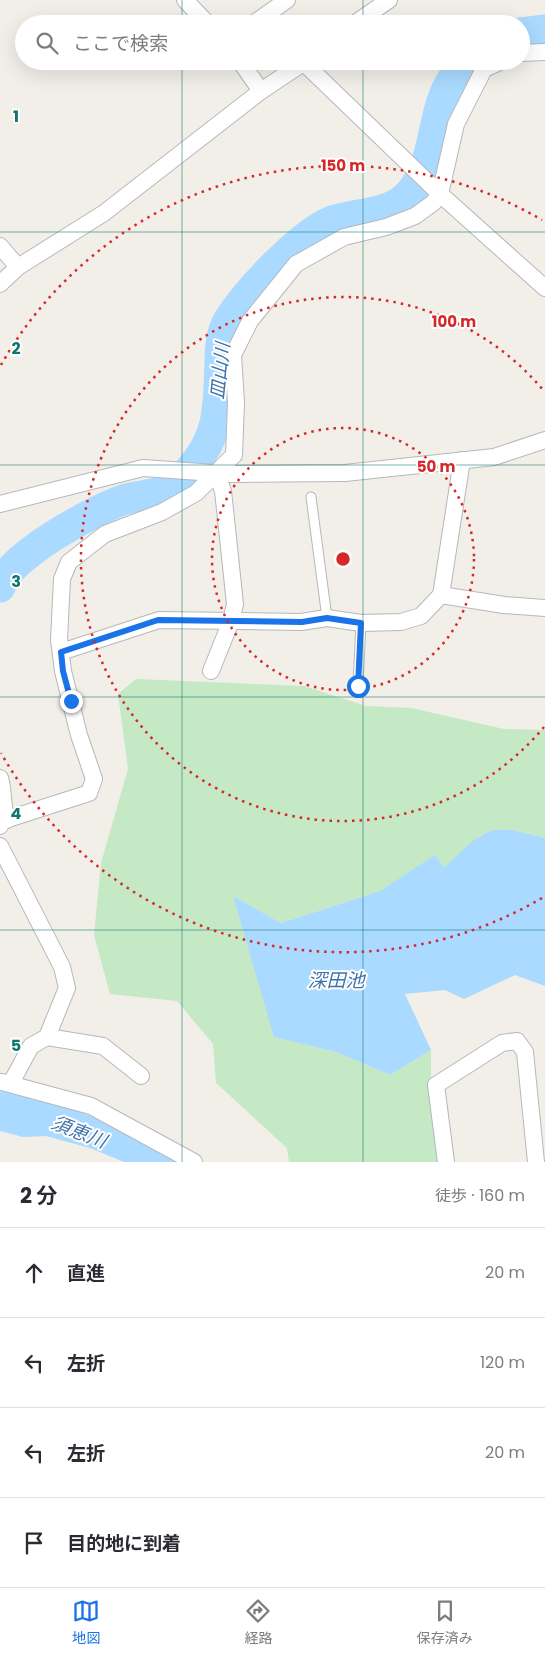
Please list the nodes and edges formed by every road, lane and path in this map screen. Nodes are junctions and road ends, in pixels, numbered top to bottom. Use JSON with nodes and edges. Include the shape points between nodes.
{"nodes":[{"id":1,"x":287,"y":0,"type":"edge"},
{"id":2,"x":389,"y":0,"type":"edge"},
{"id":3,"x":193,"y":3,"type":"edge"},
{"id":4,"x":202,"y":15,"type":"edge"},
{"id":5,"x":266,"y":15,"type":"edge"},
{"id":6,"x":367,"y":15,"type":"edge"},
{"id":7,"x":545,"y":52,"type":"edge"},
{"id":8,"x":530,"y":53,"type":"edge"},
{"id":9,"x":246,"y":70,"type":"edge"},
{"id":10,"x":293,"y":70,"type":"edge"},
{"id":11,"x":313,"y":70,"type":"edge"},
{"id":12,"x":483,"y":70,"type":"edge"},
{"id":13,"x":261,"y":91,"type":"junction"},
{"id":14,"x":440,"y":194,"type":"junction"},
{"id":15,"x":0,"y":246,"type":"edge"},
{"id":16,"x":18,"y":267,"type":"junction"},
{"id":17,"x":0,"y":284,"type":"edge"},
{"id":18,"x":545,"y":288,"type":"edge"},
{"id":19,"x":545,"y":440,"type":"edge"},
{"id":20,"x":462,"y":460,"type":"junction"},
{"id":21,"x":216,"y":473,"type":"junction"},
{"id":22,"x":311,"y":497,"type":"dead end"},
{"id":23,"x":0,"y":504,"type":"edge"},
{"id":24,"x":441,"y":595,"type":"junction"},
{"id":25,"x":545,"y":608,"type":"edge"},
{"id":26,"x":327,"y":618,"type":"junction"},
{"id":27,"x":231,"y":621,"type":"junction"},
{"id":28,"x":361,"y":623,"type":"junction"},
{"id":29,"x":61,"y":652,"type":"junction"},
{"id":30,"x":211,"y":671,"type":"dead end"},
{"id":31,"x":358,"y":686,"type":"dead end"},
{"id":32,"x":0,"y":778,"type":"edge"},
{"id":33,"x":4,"y":823,"type":"edge"},
{"id":34,"x":0,"y":846,"type":"edge"},
{"id":35,"x":47,"y":1037,"type":"junction"},
{"id":36,"x":141,"y":1076,"type":"dead end"},
{"id":37,"x":6,"y":1082,"type":"edge"},
{"id":38,"x":194,"y":1162,"type":"edge"},
{"id":39,"x":446,"y":1162,"type":"edge"},
{"id":40,"x":536,"y":1162,"type":"edge"}],
"edges":[{"from":1,"to":5,"type":"street"},
{"from":2,"to":6,"type":"street"},
{"from":3,"to":4,"type":"street"},
{"from":7,"to":8,"type":"street"},
{"from":9,"to":13,"type":"street"},
{"from":10,"to":13,"type":"street"},
{"from":11,"to":14,"type":"street"},
{"from":12,"to":14,"type":"street","via":[[456,124]]},
{"from":13,"to":16,"type":"street","via":[[104,213]]},
{"from":14,"to":18,"type":"street"},
{"from":14,"to":21,"type":"street","via":[[414,216],[344,237],[296,264],[250,321],[233,355],[236,403],[234,455]]},
{"from":15,"to":16,"type":"street"},
{"from":16,"to":17,"type":"street"},
{"from":19,"to":20,"type":"street","via":[[494,456]]},
{"from":20,"to":21,"type":"street","via":[[344,472]]},
{"from":20,"to":24,"type":"street"},
{"from":21,"to":23,"type":"street","via":[[143,468]]},
{"from":21,"to":27,"type":"street","via":[[223,491],[235,604]]},
{"from":21,"to":29,"type":"street","via":[[196,493],[162,512],[105,534],[69,562],[62,579]]},
{"from":22,"to":26,"type":"lane"},
{"from":24,"to":25,"type":"street"},
{"from":24,"to":28,"type":"street","via":[[421,616],[401,622]]},
{"from":26,"to":27,"type":"street","via":[[302,622]]},
{"from":26,"to":28,"type":"street"},
{"from":27,"to":29,"type":"street","via":[[158,620]]},
{"from":27,"to":30,"type":"street"},
{"from":28,"to":31,"type":"lane"},
{"from":29,"to":33,"type":"street","via":[[78,731],[94,779],[89,793]]},
{"from":32,"to":33,"type":"street"},
{"from":34,"to":35,"type":"street","via":[[62,967],[67,988]]},
{"from":35,"to":36,"type":"street","via":[[103,1046]]},
{"from":35,"to":37,"type":"street","via":[[31,1046]]},
{"from":37,"to":38,"type":"street","via":[[91,1106]]},
{"from":39,"to":40,"type":"street","via":[[436,1085],[502,1043],[517,1041],[525,1052]]}]}
